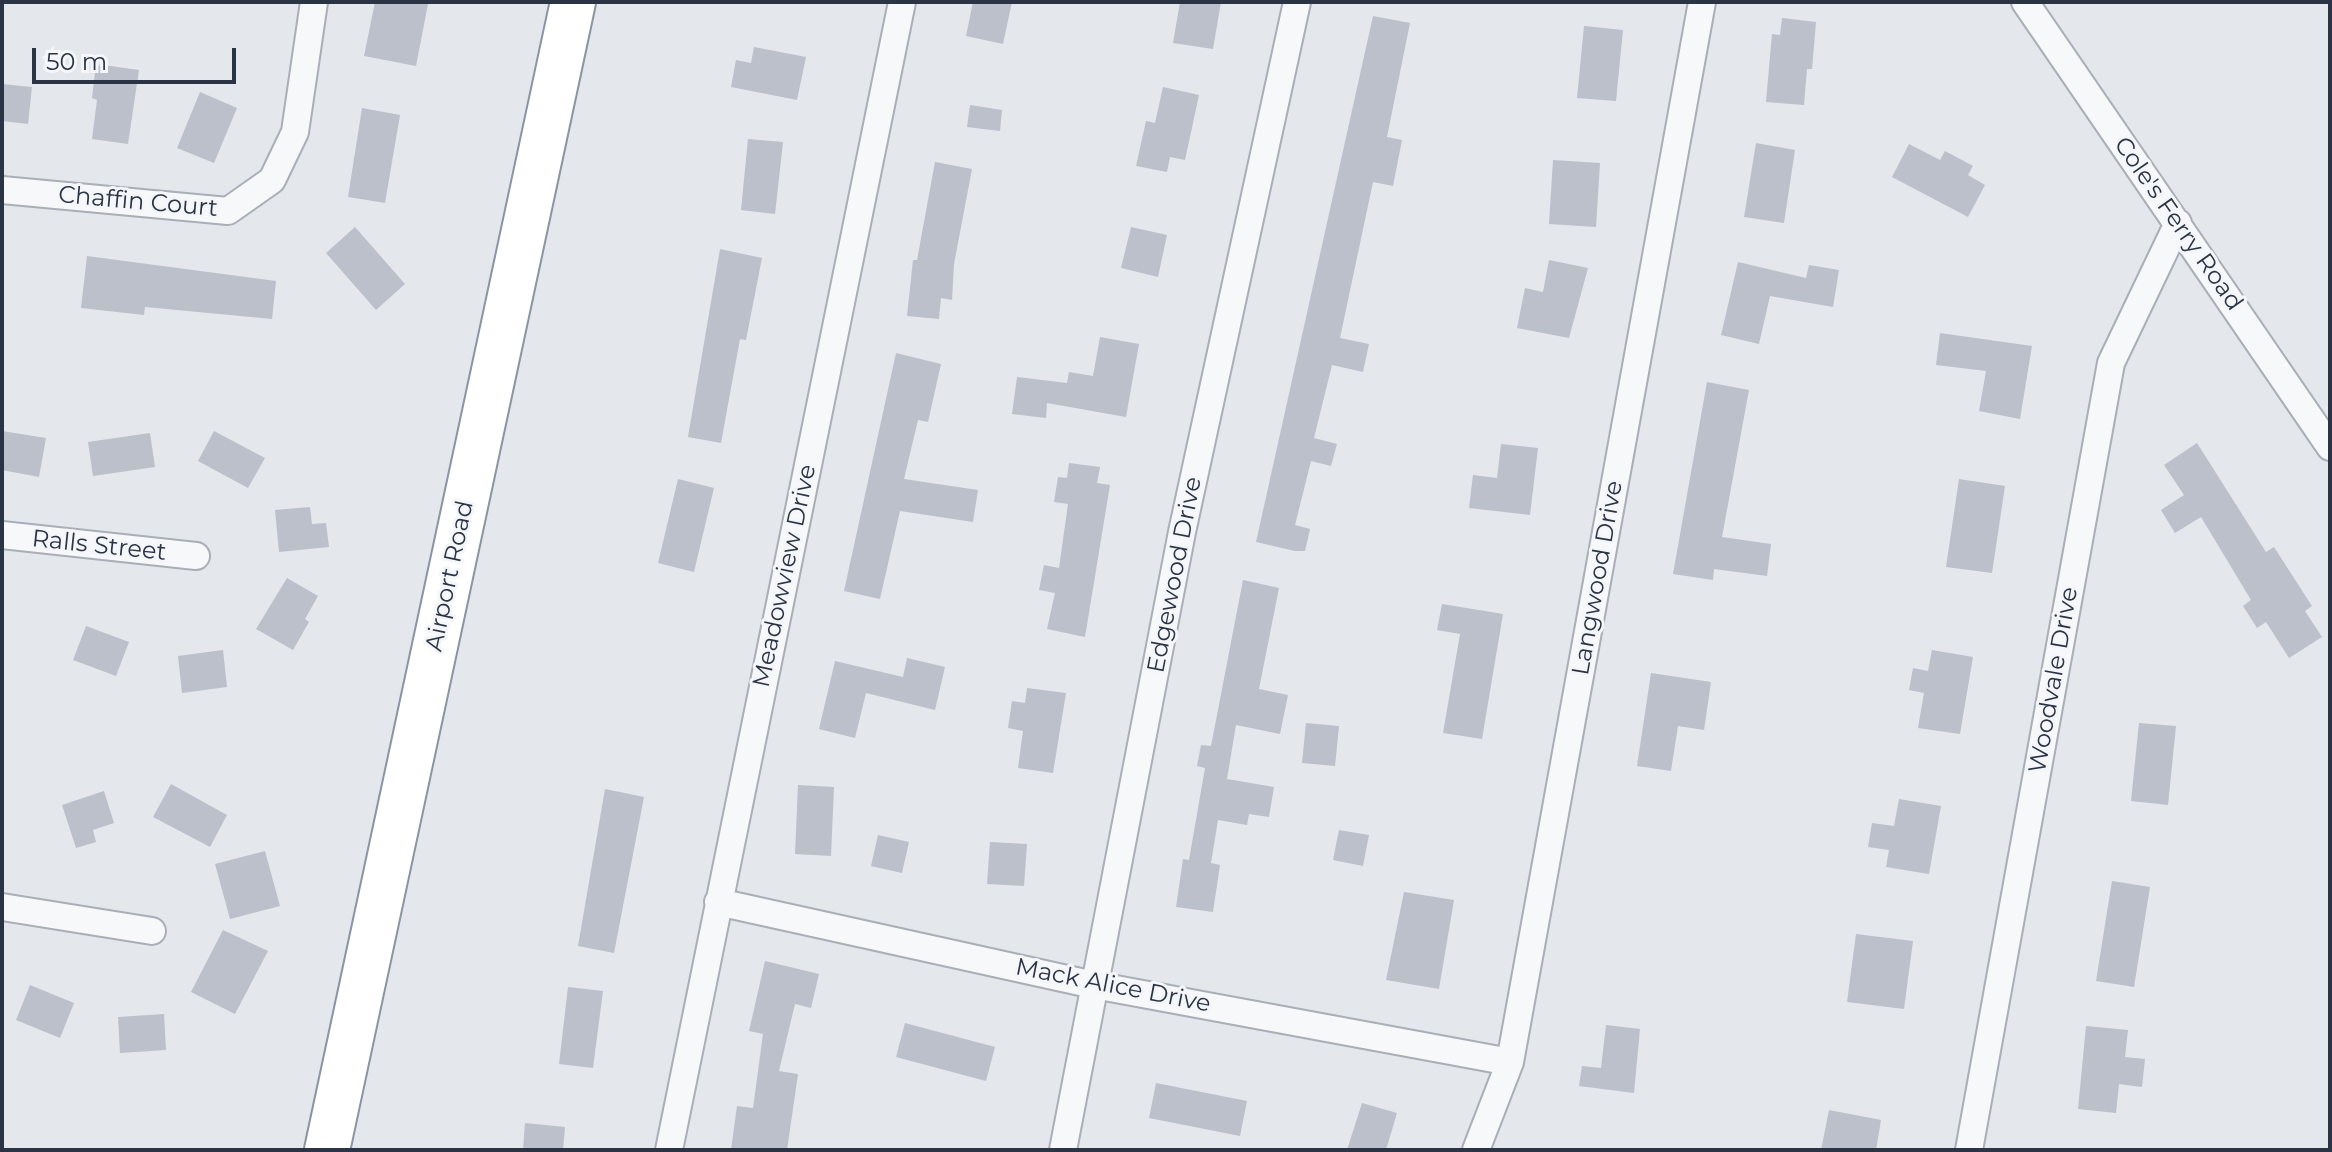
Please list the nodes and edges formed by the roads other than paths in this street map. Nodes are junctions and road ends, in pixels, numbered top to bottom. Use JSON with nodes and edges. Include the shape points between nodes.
{"nodes":[{"id":1,"x":314,"y":2,"type":"edge"},
{"id":2,"x":573,"y":2,"type":"edge"},
{"id":3,"x":902,"y":2,"type":"edge"},
{"id":4,"x":1297,"y":2,"type":"edge"},
{"id":5,"x":1702,"y":2,"type":"edge"},
{"id":6,"x":2025,"y":2,"type":"edge"},
{"id":7,"x":2,"y":190,"type":"edge"},
{"id":8,"x":2178,"y":223,"type":"junction"},
{"id":9,"x":2330,"y":447,"type":"edge"},
{"id":10,"x":2,"y":535,"type":"edge"},
{"id":11,"x":196,"y":556,"type":"dead end"},
{"id":12,"x":718,"y":902,"type":"junction"},
{"id":13,"x":2,"y":907,"type":"edge"},
{"id":14,"x":152,"y":931,"type":"dead end"},
{"id":15,"x":1094,"y":985,"type":"junction"},
{"id":16,"x":1510,"y":1062,"type":"junction"},
{"id":17,"x":327,"y":1150,"type":"edge"},
{"id":18,"x":669,"y":1150,"type":"edge"},
{"id":19,"x":1063,"y":1150,"type":"edge"},
{"id":20,"x":1476,"y":1150,"type":"edge"},
{"id":21,"x":1969,"y":1150,"type":"edge"}],
"edges":[{"from":1,"to":7,"type":"street","name":"Chaffin Court","via":[[295,132],[272,180],[228,211]]},
{"from":2,"to":17,"type":"highway","name":"Airport Road"},
{"from":3,"to":12,"type":"street","name":"Meadowview Drive"},
{"from":4,"to":15,"type":"street","name":"Edgewood Drive","via":[[1186,517]]},
{"from":5,"to":16,"type":"street","name":"Langwood Drive"},
{"from":6,"to":8,"type":"street","name":"Cole's Ferry Road"},
{"from":8,"to":9,"type":"street","name":"Cole's Ferry Road"},
{"from":8,"to":21,"type":"street","name":"Woodvale Drive","via":[[2111,363]]},
{"from":10,"to":11,"type":"street","name":"Ralls Street"},
{"from":12,"to":15,"type":"street","name":"Mack Alice Drive"},
{"from":12,"to":18,"type":"street","name":"Meadowview Drive"},
{"from":13,"to":14,"type":"street"},
{"from":15,"to":16,"type":"street","name":"Mack Alice Drive"},
{"from":15,"to":19,"type":"street","name":"Edgewood Drive"},
{"from":16,"to":20,"type":"street","name":"Langwood Drive"}]}
